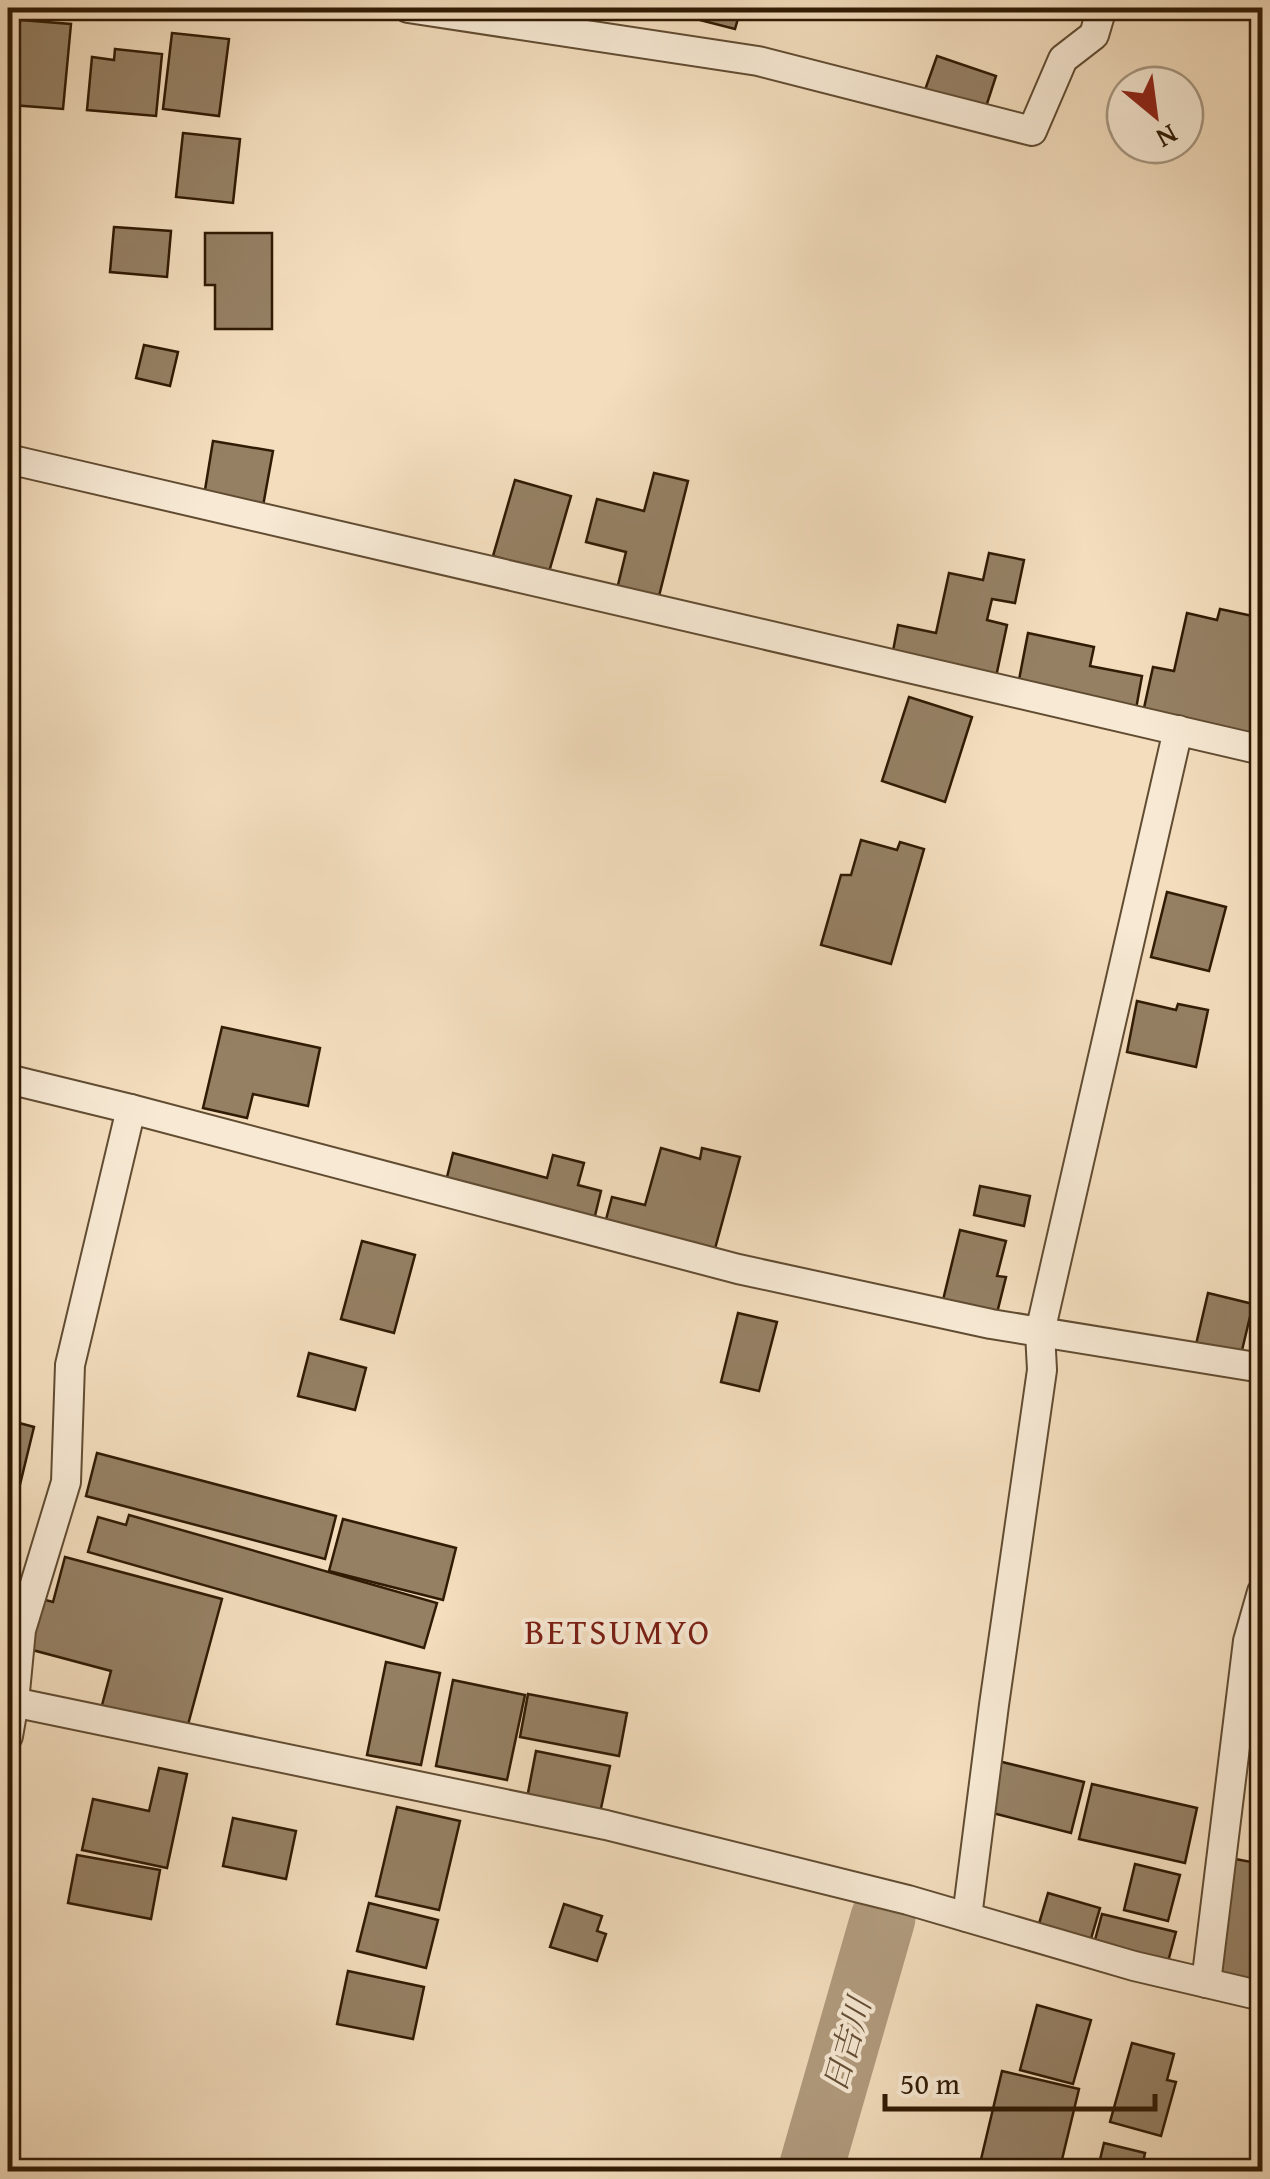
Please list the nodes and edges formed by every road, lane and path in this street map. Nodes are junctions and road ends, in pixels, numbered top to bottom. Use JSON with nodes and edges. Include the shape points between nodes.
{"nodes":[{"id":1,"x":408,"y":8,"type":"edge"},
{"id":2,"x":1102,"y":8,"type":"edge"},
{"id":3,"x":8,"y":460,"type":"edge"},
{"id":4,"x":1178,"y":730,"type":"junction"},
{"id":5,"x":1262,"y":750,"type":"edge"},
{"id":6,"x":8,"y":1079,"type":"edge"},
{"id":7,"x":131,"y":1109,"type":"junction"},
{"id":8,"x":1040,"y":1332,"type":"junction"},
{"id":9,"x":1262,"y":1368,"type":"edge"},
{"id":10,"x":1262,"y":1592,"type":"edge"},
{"id":11,"x":11,"y":1702,"type":"edge"},
{"id":12,"x":8,"y":1736,"type":"edge"},
{"id":13,"x":966,"y":1917,"type":"junction"},
{"id":14,"x":1206,"y":1983,"type":"junction"},
{"id":15,"x":1262,"y":1996,"type":"edge"}],
"edges":[{"from":1,"to":2,"type":"street","via":[[758,62],[1032,131],[1063,60],[1094,35]]},
{"from":3,"to":4,"type":"street"},
{"from":4,"to":5,"type":"street"},
{"from":4,"to":8,"type":"street"},
{"from":6,"to":7,"type":"street"},
{"from":7,"to":8,"type":"street","via":[[738,1269]]},
{"from":7,"to":11,"type":"street","via":[[70,1365],[66,1482],[20,1630]]},
{"from":8,"to":9,"type":"street"},
{"from":8,"to":13,"type":"street","via":[[1042,1370]]},
{"from":10,"to":14,"type":"street","via":[[1248,1641]]},
{"from":11,"to":12,"type":"street"},
{"from":11,"to":13,"type":"street","via":[[606,1825]]},
{"from":13,"to":14,"type":"street"},
{"from":14,"to":15,"type":"street"}]}
